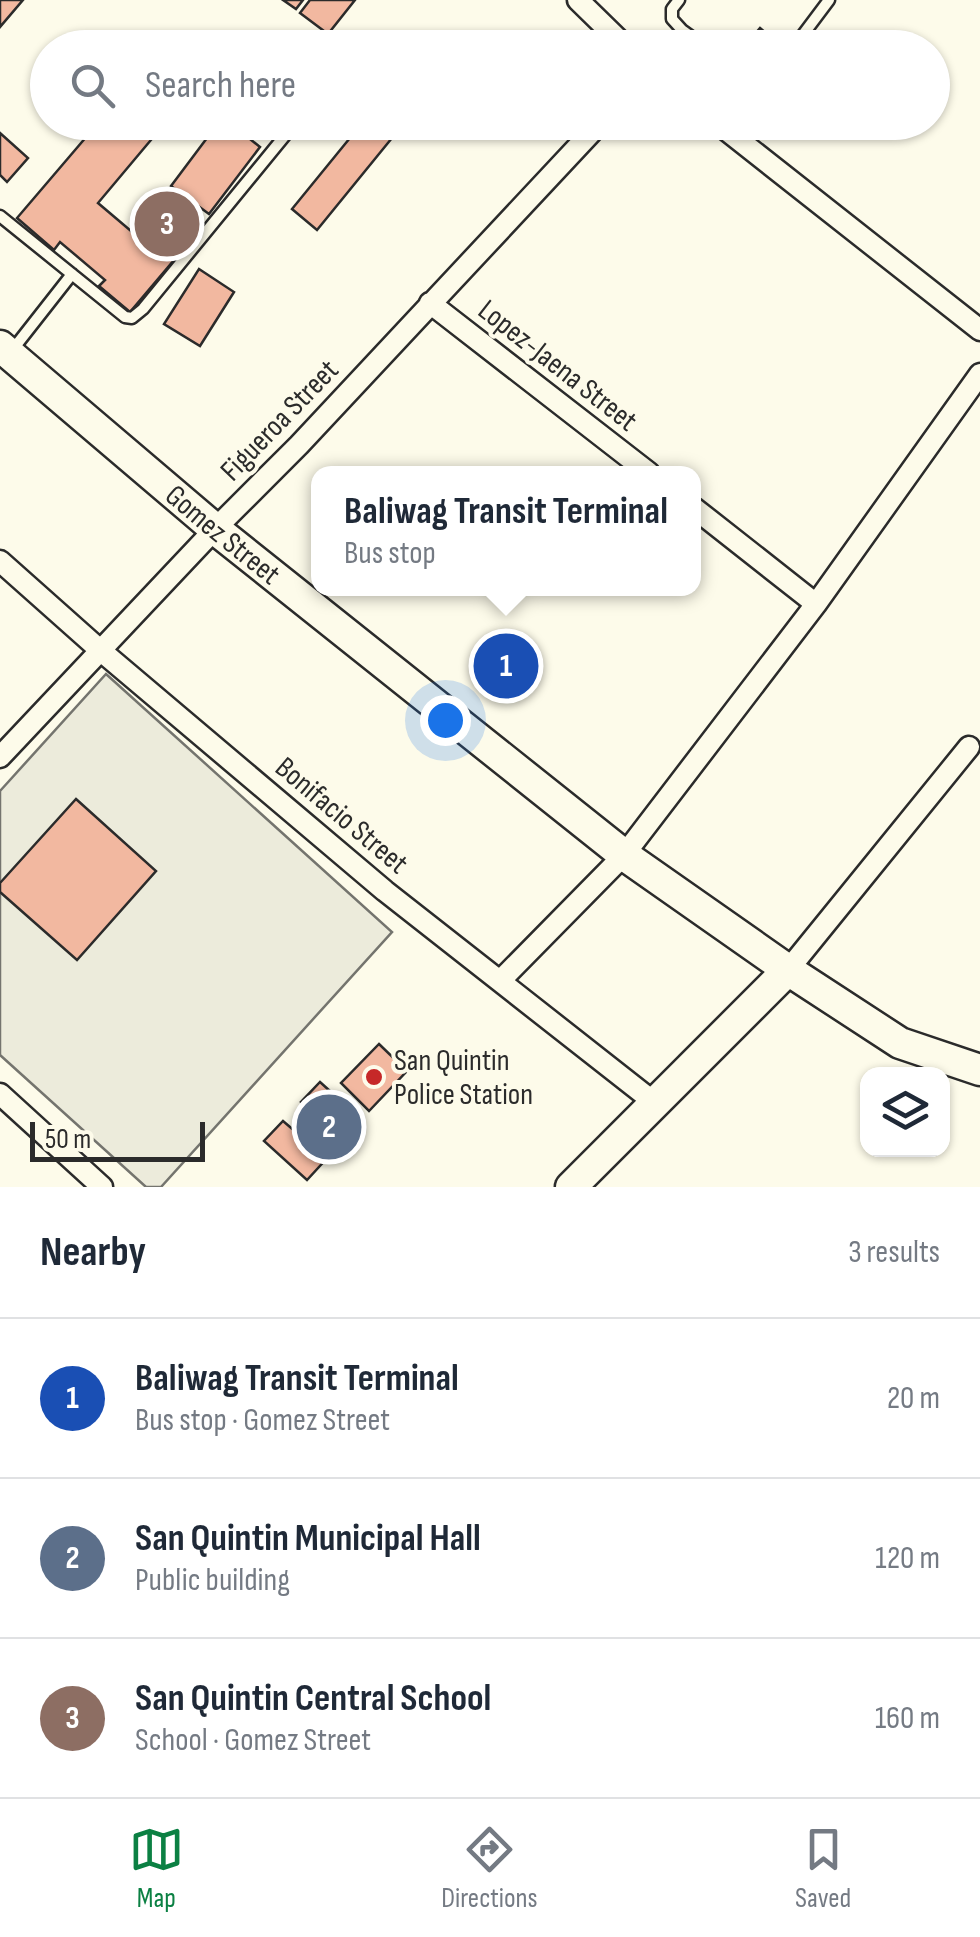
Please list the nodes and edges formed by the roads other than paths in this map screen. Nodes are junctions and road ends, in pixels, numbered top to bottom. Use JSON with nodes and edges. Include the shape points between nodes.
{"nodes":[{"id":1,"x":578,"y":0,"type":"edge"},
{"id":2,"x":679,"y":0,"type":"edge"},
{"id":3,"x":830,"y":0,"type":"edge"},
{"id":4,"x":609,"y":30,"type":"edge"},
{"id":5,"x":682,"y":30,"type":"edge"},
{"id":6,"x":807,"y":30,"type":"edge"},
{"id":7,"x":281,"y":140,"type":"edge"},
{"id":8,"x":584,"y":140,"type":"edge"},
{"id":9,"x":739,"y":140,"type":"edge"},
{"id":10,"x":0,"y":216,"type":"edge"},
{"id":11,"x":72,"y":274,"type":"junction"},
{"id":12,"x":430,"y":303,"type":"junction"},
{"id":13,"x":980,"y":330,"type":"edge"},
{"id":14,"x":5,"y":350,"type":"edge"},
{"id":15,"x":980,"y":374,"type":"edge"},
{"id":16,"x":639,"y":466,"type":"edge"},
{"id":17,"x":701,"y":514,"type":"edge"},
{"id":18,"x":215,"y":529,"type":"junction"},
{"id":19,"x":0,"y":561,"type":"edge"},
{"id":20,"x":816,"y":604,"type":"junction"},
{"id":21,"x":100,"y":650,"type":"junction"},
{"id":22,"x":969,"y":747,"type":"dead end"},
{"id":23,"x":0,"y":757,"type":"edge"},
{"id":24,"x":624,"y":855,"type":"junction"},
{"id":25,"x":788,"y":970,"type":"junction"},
{"id":26,"x":501,"y":980,"type":"junction"},
{"id":27,"x":980,"y":1070,"type":"edge"},
{"id":28,"x":0,"y":1094,"type":"edge"},
{"id":29,"x":655,"y":1103,"type":"junction"},
{"id":30,"x":102,"y":1187,"type":"edge"},
{"id":31,"x":572,"y":1187,"type":"edge"}],
"edges":[{"from":1,"to":4,"type":"street"},
{"from":2,"to":5,"type":"lane","via":[[671,15]]},
{"from":3,"to":6,"type":"lane"},
{"from":7,"to":11,"type":"lane","via":[[138,316],[126,317]]},
{"from":8,"to":12,"type":"street","name":"Figueroa Street"},
{"from":9,"to":13,"type":"street"},
{"from":10,"to":11,"type":"lane"},
{"from":11,"to":14,"type":"lane"},
{"from":12,"to":16,"type":"street","name":"Lopez-Jaena Street"},
{"from":12,"to":18,"type":"street","name":"Figueroa Street"},
{"from":14,"to":18,"type":"main road","name":"Gomez Street"},
{"from":15,"to":20,"type":"street"},
{"from":17,"to":20,"type":"street"},
{"from":18,"to":21,"type":"street","name":"Figueroa Street"},
{"from":18,"to":24,"type":"main road","name":"Gomez Street"},
{"from":19,"to":21,"type":"street","name":"Bonifacio Street"},
{"from":20,"to":24,"type":"street"},
{"from":21,"to":23,"type":"street","name":"Figueroa Street"},
{"from":21,"to":26,"type":"street","name":"Bonifacio Street"},
{"from":22,"to":25,"type":"street"},
{"from":24,"to":25,"type":"main road","name":"Gomez Street"},
{"from":24,"to":26,"type":"street"},
{"from":25,"to":27,"type":"main road","name":"Gomez Street","via":[[900,1043]]},
{"from":25,"to":29,"type":"main road"},
{"from":26,"to":29,"type":"street","name":"Bonifacio Street"},
{"from":28,"to":30,"type":"street"},
{"from":29,"to":31,"type":"main road"}]}
